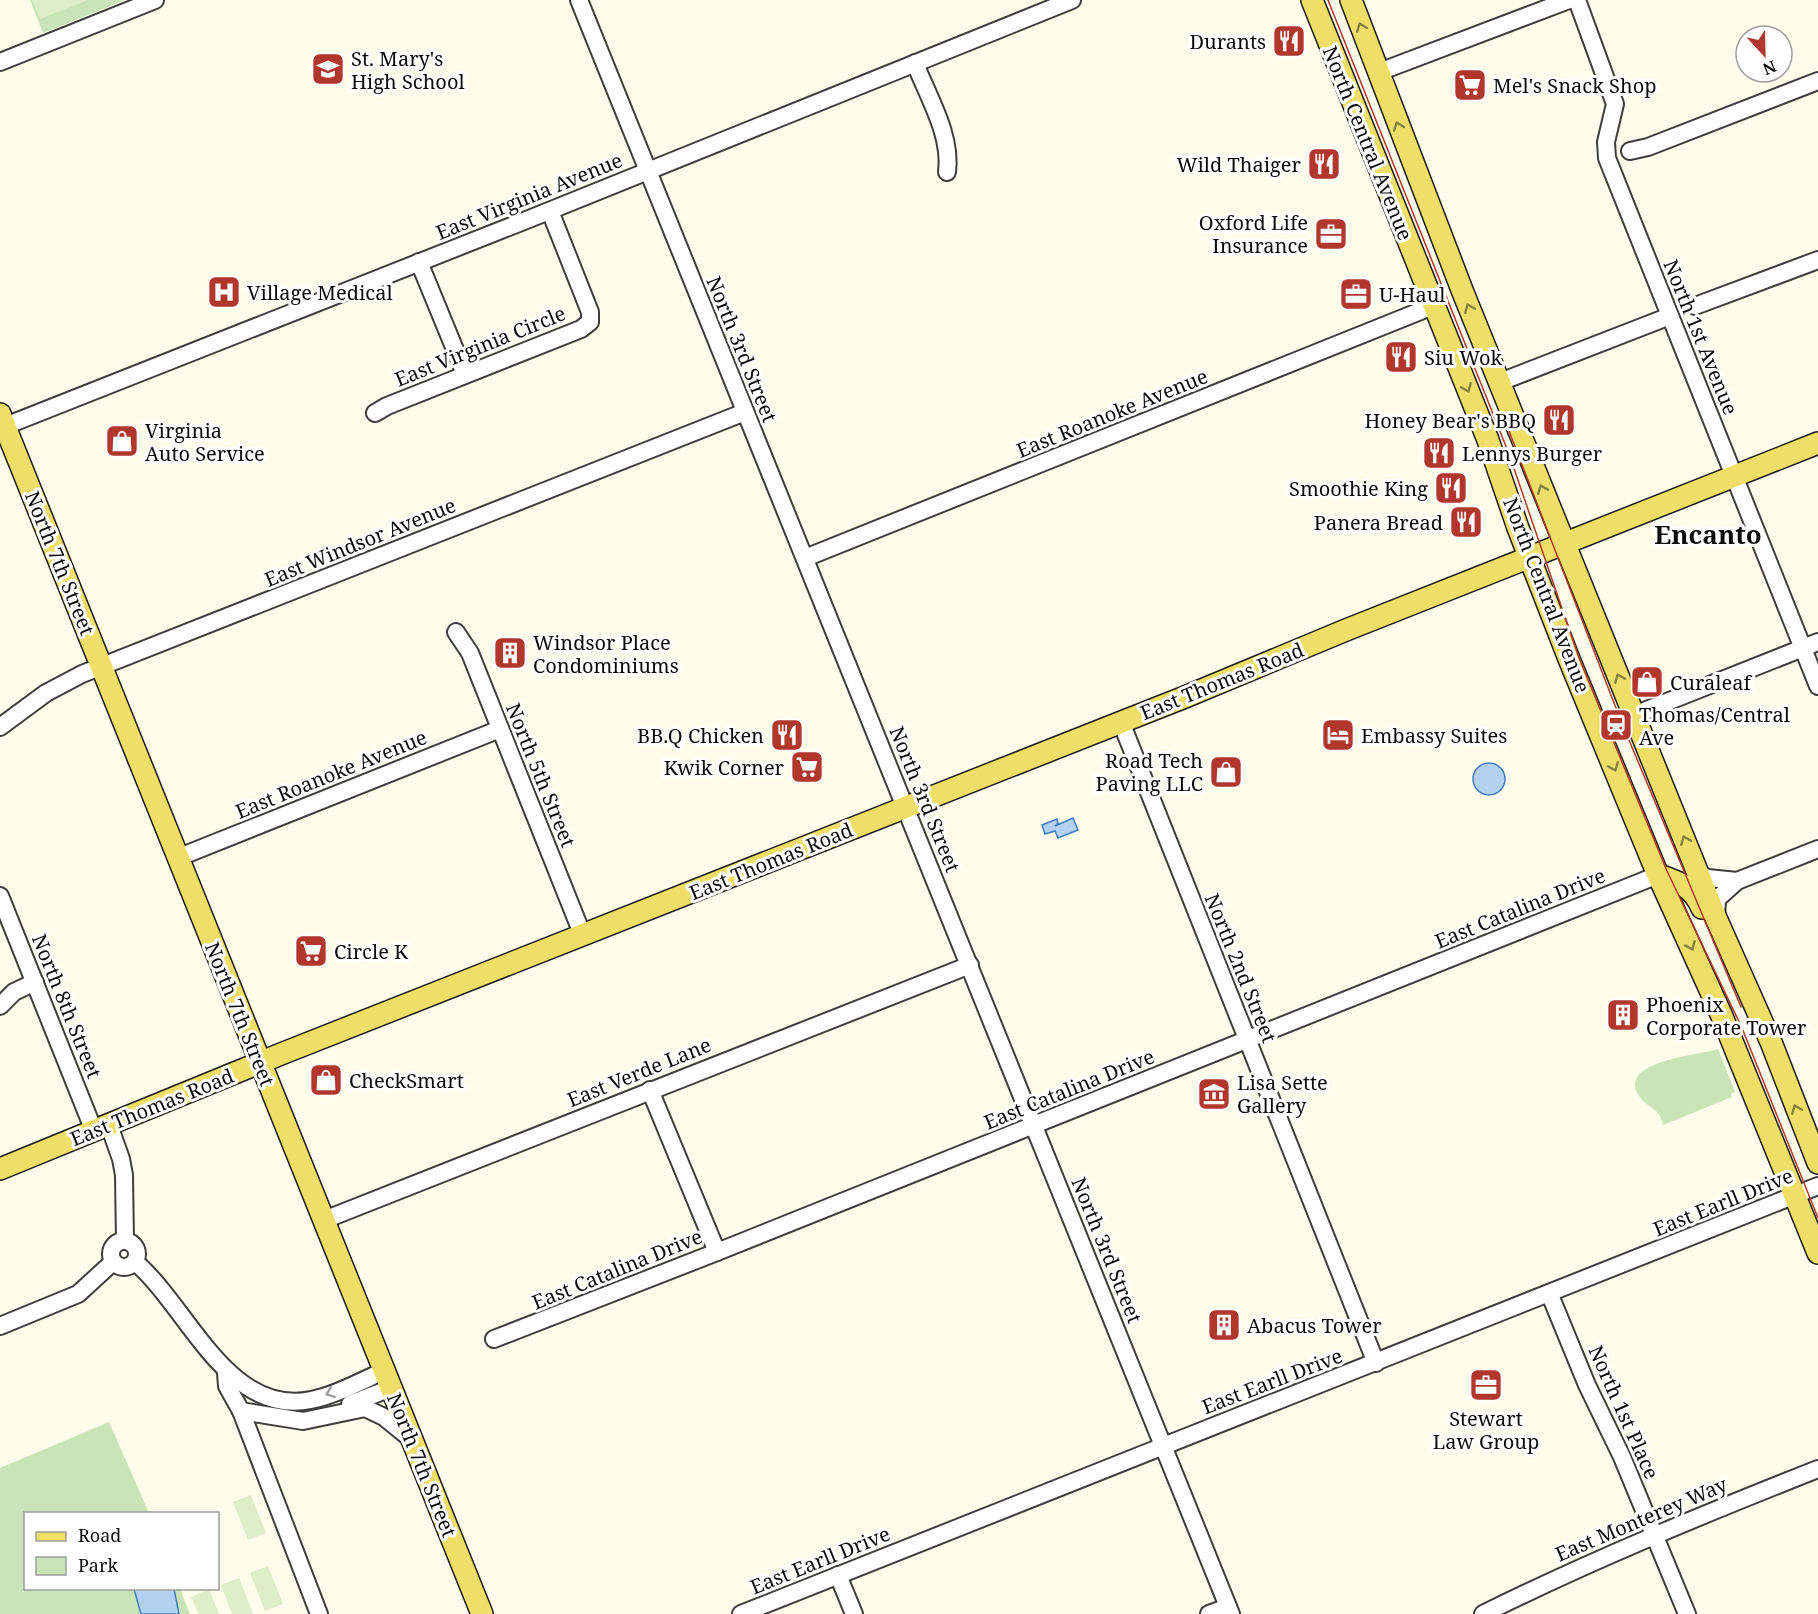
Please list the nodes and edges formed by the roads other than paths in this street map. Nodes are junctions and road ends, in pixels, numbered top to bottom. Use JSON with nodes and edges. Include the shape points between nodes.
{"nodes":[{"id":1,"x":155,"y":0,"type":"edge"},
{"id":2,"x":579,"y":0,"type":"edge"},
{"id":3,"x":1072,"y":0,"type":"edge"},
{"id":4,"x":1311,"y":0,"type":"edge"},
{"id":5,"x":1351,"y":0,"type":"edge"},
{"id":6,"x":1569,"y":0,"type":"edge"},
{"id":7,"x":1577,"y":0,"type":"edge"},
{"id":8,"x":1042,"y":5,"type":"edge"},
{"id":9,"x":0,"y":62,"type":"edge"},
{"id":10,"x":915,"y":63,"type":"junction"},
{"id":11,"x":1379,"y":72,"type":"junction"},
{"id":12,"x":1818,"y":81,"type":"edge"},
{"id":13,"x":1630,"y":151,"type":"dead end"},
{"id":14,"x":649,"y":171,"type":"junction"},
{"id":15,"x":947,"y":172,"type":"dead end"},
{"id":16,"x":550,"y":211,"type":"junction"},
{"id":17,"x":1818,"y":260,"type":"edge"},
{"id":18,"x":420,"y":262,"type":"junction"},
{"id":19,"x":1433,"y":306,"type":"junction"},
{"id":20,"x":1695,"y":306,"type":"dead end"},
{"id":21,"x":1670,"y":316,"type":"junction"},
{"id":22,"x":465,"y":374,"type":"junction"},
{"id":23,"x":1500,"y":382,"type":"junction"},
{"id":24,"x":745,"y":412,"type":"junction"},
{"id":25,"x":375,"y":413,"type":"dead end"},
{"id":26,"x":2,"y":422,"type":"edge"},
{"id":27,"x":1818,"y":443,"type":"edge"},
{"id":28,"x":1734,"y":476,"type":"junction"},
{"id":29,"x":1564,"y":543,"type":"junction"},
{"id":30,"x":1535,"y":555,"type":"junction"},
{"id":31,"x":805,"y":558,"type":"junction"},
{"id":32,"x":456,"y":632,"type":"dead end"},
{"id":33,"x":1810,"y":645,"type":"edge"},
{"id":34,"x":102,"y":666,"type":"junction"},
{"id":35,"x":1818,"y":686,"type":"edge"},
{"id":36,"x":1634,"y":715,"type":"junction"},
{"id":37,"x":1121,"y":722,"type":"junction"},
{"id":38,"x":0,"y":727,"type":"edge"},
{"id":39,"x":500,"y":729,"type":"junction"},
{"id":40,"x":906,"y":807,"type":"junction"},
{"id":41,"x":1818,"y":849,"type":"edge"},
{"id":42,"x":177,"y":858,"type":"junction"},
{"id":43,"x":1697,"y":873,"type":"junction"},
{"id":44,"x":1658,"y":875,"type":"junction"},
{"id":45,"x":1737,"y":881,"type":"junction"},
{"id":46,"x":0,"y":896,"type":"edge"},
{"id":47,"x":1716,"y":918,"type":"junction"},
{"id":48,"x":582,"y":936,"type":"junction"},
{"id":49,"x":1733,"y":956,"type":"junction"},
{"id":50,"x":970,"y":965,"type":"junction"},
{"id":51,"x":34,"y":982,"type":"junction"},
{"id":52,"x":0,"y":1006,"type":"edge"},
{"id":53,"x":1247,"y":1041,"type":"junction"},
{"id":54,"x":260,"y":1063,"type":"junction"},
{"id":55,"x":650,"y":1090,"type":"junction"},
{"id":56,"x":1034,"y":1126,"type":"junction"},
{"id":57,"x":102,"y":1128,"type":"junction"},
{"id":58,"x":1818,"y":1163,"type":"edge"},
{"id":59,"x":0,"y":1169,"type":"edge"},
{"id":60,"x":1818,"y":1186,"type":"edge"},
{"id":61,"x":1795,"y":1196,"type":"junction"},
{"id":62,"x":324,"y":1220,"type":"junction"},
{"id":63,"x":125,"y":1241,"type":"junction"},
{"id":64,"x":717,"y":1252,"type":"junction"},
{"id":65,"x":1818,"y":1253,"type":"edge"},
{"id":66,"x":113,"y":1262,"type":"junction"},
{"id":67,"x":135,"y":1262,"type":"junction"},
{"id":68,"x":1550,"y":1295,"type":"junction"},
{"id":69,"x":0,"y":1326,"type":"edge"},
{"id":70,"x":494,"y":1339,"type":"dead end"},
{"id":71,"x":1376,"y":1363,"type":"junction"},
{"id":72,"x":226,"y":1373,"type":"junction"},
{"id":73,"x":387,"y":1380,"type":"junction"},
{"id":74,"x":265,"y":1395,"type":"junction"},
{"id":75,"x":299,"y":1401,"type":"junction"},
{"id":76,"x":241,"y":1412,"type":"junction"},
{"id":77,"x":259,"y":1413,"type":"junction"},
{"id":78,"x":333,"y":1413,"type":"junction"},
{"id":79,"x":300,"y":1420,"type":"junction"},
{"id":80,"x":411,"y":1439,"type":"junction"},
{"id":81,"x":1164,"y":1445,"type":"junction"},
{"id":82,"x":1818,"y":1469,"type":"edge"},
{"id":83,"x":1655,"y":1534,"type":"junction"},
{"id":84,"x":838,"y":1575,"type":"junction"},
{"id":85,"x":1229,"y":1610,"type":"edge"},
{"id":86,"x":319,"y":1614,"type":"edge"},
{"id":87,"x":482,"y":1614,"type":"edge"},
{"id":88,"x":741,"y":1614,"type":"edge"},
{"id":89,"x":854,"y":1614,"type":"edge"},
{"id":90,"x":1209,"y":1614,"type":"edge"},
{"id":91,"x":1483,"y":1614,"type":"edge"},
{"id":92,"x":1687,"y":1614,"type":"edge"}],
"edges":[{"from":1,"to":9,"type":"street"},
{"from":2,"to":14,"type":"street","name":"North 3rd Street"},
{"from":3,"to":8,"type":"street","name":"East Virginia Avenue"},
{"from":4,"to":19,"type":"main road","name":"North Central Avenue"},
{"from":11,"to":5,"type":"main road","name":"North Central Avenue","one_way":true},
{"from":6,"to":11,"type":"street"},
{"from":7,"to":21,"type":"street","name":"North 1st Avenue","via":[[1615,104],[1606,142],[1607,158]]},
{"from":8,"to":10,"type":"street","name":"East Virginia Avenue"},
{"from":10,"to":14,"type":"street","name":"East Virginia Avenue"},
{"from":10,"to":15,"type":"street","via":[[946,141]]},
{"from":23,"to":11,"type":"main road","name":"North Central Avenue","one_way":true},
{"from":12,"to":13,"type":"street"},
{"from":14,"to":16,"type":"street","name":"East Virginia Avenue"},
{"from":14,"to":24,"type":"street","name":"North 3rd Street"},
{"from":16,"to":18,"type":"street","name":"East Virginia Avenue"},
{"from":16,"to":22,"type":"street","name":"East Virginia Circle","via":[[590,312],[590,322],[581,329]]},
{"from":17,"to":20,"type":"street"},
{"from":18,"to":22,"type":"street"},
{"from":18,"to":26,"type":"street","name":"East Virginia Avenue"},
{"from":19,"to":30,"type":"main road","name":"North Central Avenue","one_way":true},
{"from":19,"to":31,"type":"street","name":"East Roanoke Avenue"},
{"from":21,"to":23,"type":"street"},
{"from":21,"to":28,"type":"street","name":"North 1st Avenue"},
{"from":22,"to":25,"type":"street","name":"East Virginia Circle"},
{"from":29,"to":23,"type":"main road","name":"North Central Avenue","one_way":true},
{"from":24,"to":31,"type":"street","name":"North 3rd Street"},
{"from":24,"to":34,"type":"street","name":"East Windsor Avenue"},
{"from":26,"to":34,"type":"main road","name":"North 7th Street"},
{"from":27,"to":28,"type":"main road","name":"East Thomas Road"},
{"from":28,"to":29,"type":"main road","name":"East Thomas Road"},
{"from":28,"to":33,"type":"street","name":"North 1st Avenue"},
{"from":29,"to":30,"type":"main road","name":"East Thomas Road"},
{"from":36,"to":29,"type":"main road","name":"North Central Avenue","one_way":true},
{"from":30,"to":37,"type":"main road","name":"East Thomas Road"},
{"from":30,"to":44,"type":"main road","name":"North Central Avenue","one_way":true},
{"from":31,"to":40,"type":"street","name":"North 3rd Street"},
{"from":32,"to":39,"type":"street","name":"North 5th Street","via":[[467,647]]},
{"from":33,"to":35,"type":"street","name":"North 1st Avenue"},
{"from":33,"to":36,"type":"street"},
{"from":34,"to":38,"type":"street","name":"East Windsor Avenue","via":[[46,693]]},
{"from":34,"to":42,"type":"main road","name":"North 7th Street"},
{"from":43,"to":36,"type":"main road","name":"North Central Avenue","one_way":true},
{"from":37,"to":40,"type":"main road","name":"East Thomas Road"},
{"from":37,"to":53,"type":"street","name":"North 2nd Street"},
{"from":39,"to":42,"type":"street","name":"East Roanoke Avenue"},
{"from":39,"to":48,"type":"street","name":"North 5th Street"},
{"from":40,"to":48,"type":"main road","name":"East Thomas Road"},
{"from":40,"to":50,"type":"street","name":"North 3rd Street"},
{"from":41,"to":45,"type":"street"},
{"from":42,"to":54,"type":"main road","name":"North 7th Street"},
{"from":43,"to":45,"type":"street"},
{"from":43,"to":47,"type":"main road","name":"North Central Avenue"},
{"from":44,"to":49,"type":"main road","via":[[1689,887],[1696,894],[1717,943]]},
{"from":44,"to":53,"type":"street","name":"East Catalina Drive"},
{"from":44,"to":61,"type":"main road","name":"North Central Avenue","one_way":true,"via":[[1721,1014]]},
{"from":45,"to":47,"type":"street","via":[[1717,899]]},
{"from":46,"to":51,"type":"street","name":"North 8th Street"},
{"from":47,"to":49,"type":"main road","name":"North Central Avenue"},
{"from":48,"to":54,"type":"main road","name":"East Thomas Road"},
{"from":58,"to":49,"type":"main road","name":"North Central Avenue","one_way":true},
{"from":50,"to":55,"type":"street","name":"East Verde Lane"},
{"from":50,"to":56,"type":"street","name":"North 3rd Street"},
{"from":51,"to":52,"type":"street","via":[[14,992]]},
{"from":51,"to":57,"type":"street","name":"North 8th Street"},
{"from":53,"to":56,"type":"street","name":"East Catalina Drive"},
{"from":53,"to":71,"type":"street","name":"North 2nd Street"},
{"from":54,"to":57,"type":"main road","name":"East Thomas Road"},
{"from":54,"to":62,"type":"main road","name":"North 7th Street"},
{"from":55,"to":62,"type":"street","name":"East Verde Lane"},
{"from":55,"to":64,"type":"street"},
{"from":56,"to":64,"type":"street","name":"East Catalina Drive"},
{"from":56,"to":81,"type":"street","name":"North 3rd Street"},
{"from":57,"to":59,"type":"main road","name":"East Thomas Road"},
{"from":57,"to":63,"type":"street","name":"North 8th Street","via":[[122,1159]]},
{"from":60,"to":61,"type":"street","name":"East Earll Drive"},
{"from":61,"to":65,"type":"main road","name":"North Central Avenue"},
{"from":61,"to":68,"type":"street","name":"East Earll Drive"},
{"from":62,"to":73,"type":"main road","name":"North 7th Street"},
{"from":63,"to":66,"type":"street","via":[[112,1248]]},
{"from":63,"to":67,"type":"street","via":[[137,1250]]},
{"from":64,"to":70,"type":"street","name":"East Catalina Drive"},
{"from":66,"to":67,"type":"street","via":[[124,1268]]},
{"from":66,"to":69,"type":"street","via":[[78,1293]]},
{"from":67,"to":72,"type":"street","via":[[152,1275]]},
{"from":68,"to":71,"type":"street","name":"East Earll Drive"},
{"from":68,"to":83,"type":"street","name":"North 1st Place"},
{"from":71,"to":81,"type":"street","name":"East Earll Drive"},
{"from":72,"to":74,"type":"street"},
{"from":72,"to":76,"type":"street","via":[[227,1386]]},
{"from":73,"to":75,"type":"street","one_way":true},
{"from":73,"to":78,"type":"street"},
{"from":73,"to":80,"type":"main road","name":"North 7th Street"},
{"from":74,"to":75,"type":"street"},
{"from":74,"to":77,"type":"street"},
{"from":75,"to":79,"type":"street"},
{"from":76,"to":77,"type":"street"},
{"from":76,"to":86,"type":"street"},
{"from":77,"to":79,"type":"street"},
{"from":78,"to":79,"type":"street"},
{"from":78,"to":80,"type":"street","via":[[357,1408],[371,1410]]},
{"from":80,"to":87,"type":"main road","name":"North 7th Street"},
{"from":81,"to":84,"type":"street","name":"East Earll Drive"},
{"from":81,"to":85,"type":"street","name":"North 3rd Street"},
{"from":82,"to":83,"type":"street","name":"East Monterey Way"},
{"from":83,"to":91,"type":"street","name":"East Monterey Way"},
{"from":83,"to":92,"type":"street","name":"North 1st Place"},
{"from":84,"to":88,"type":"street","name":"East Earll Drive"},
{"from":84,"to":89,"type":"street"},
{"from":85,"to":90,"type":"street"}]}
